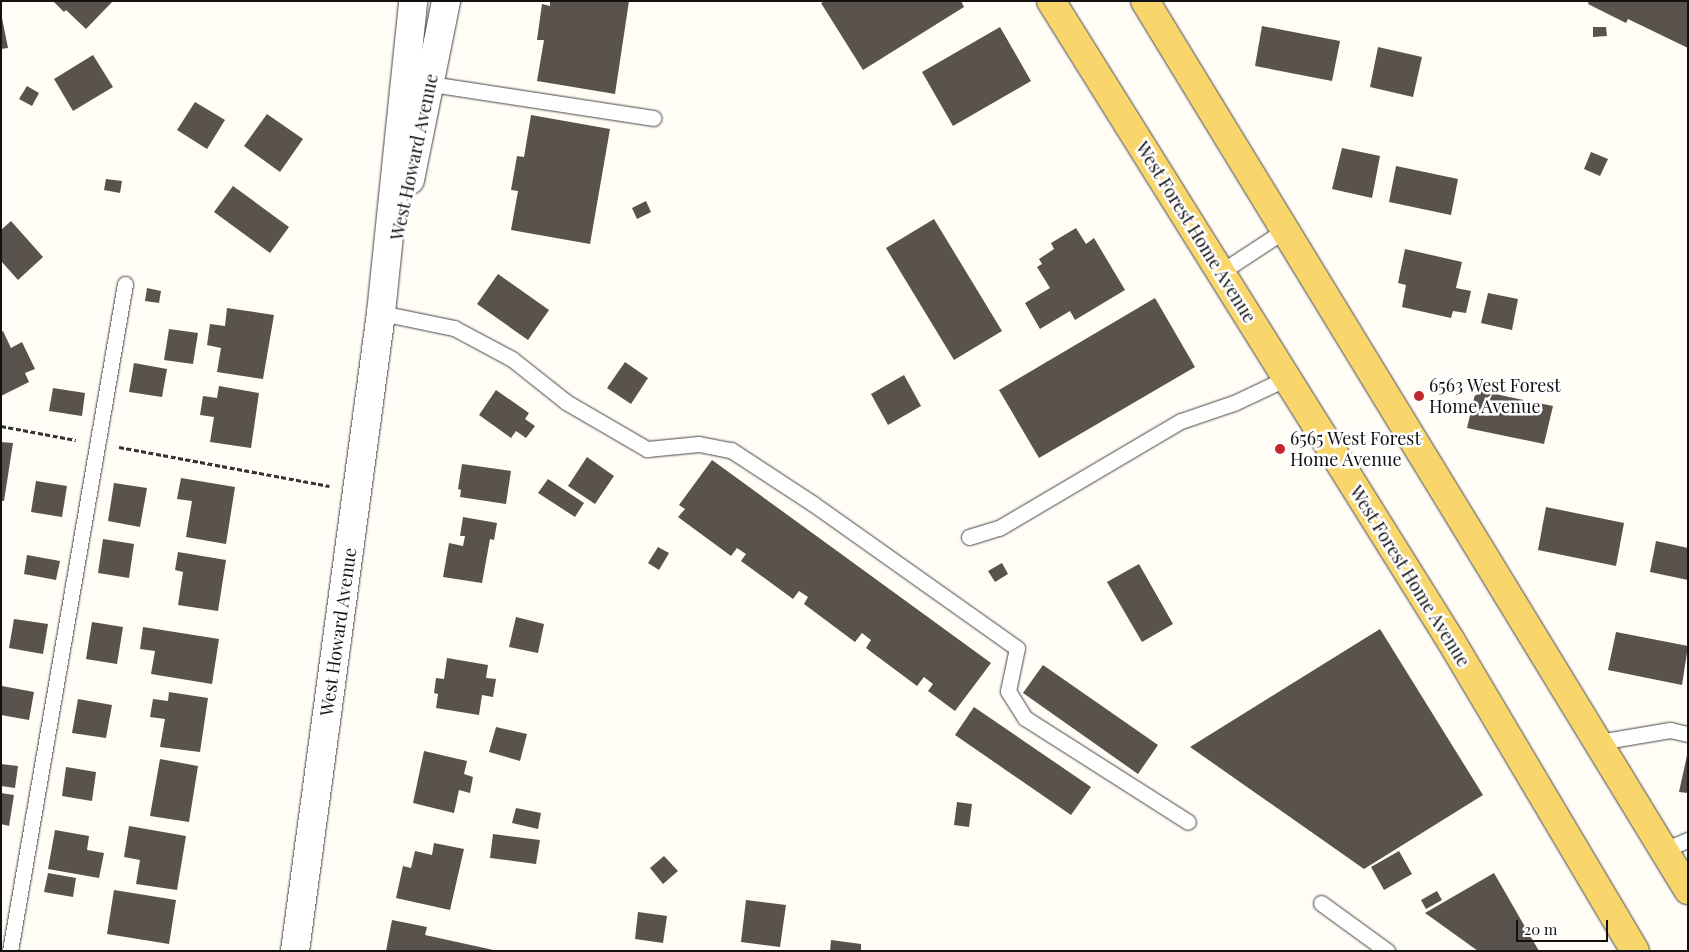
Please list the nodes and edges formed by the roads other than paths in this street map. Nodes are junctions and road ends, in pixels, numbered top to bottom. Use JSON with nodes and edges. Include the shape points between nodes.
{"nodes":[{"id":1,"x":413,"y":1,"type":"edge"},
{"id":2,"x":446,"y":1,"type":"edge"},
{"id":3,"x":1051,"y":1,"type":"edge"},
{"id":4,"x":1145,"y":1,"type":"edge"},
{"id":5,"x":431,"y":84,"type":"junction"},
{"id":6,"x":653,"y":118,"type":"dead end"},
{"id":7,"x":1285,"y":230,"type":"junction"},
{"id":8,"x":1221,"y":272,"type":"junction"},
{"id":9,"x":125,"y":284,"type":"dead end"},
{"id":10,"x":381,"y":313,"type":"junction"},
{"id":11,"x":1288,"y":378,"type":"junction"},
{"id":12,"x":970,"y":537,"type":"dead end"},
{"id":13,"x":1688,"y":734,"type":"edge"},
{"id":14,"x":1599,"y":742,"type":"junction"},
{"id":15,"x":1188,"y":822,"type":"dead end"},
{"id":16,"x":1676,"y":845,"type":"edge"},
{"id":17,"x":1688,"y":890,"type":"edge"},
{"id":18,"x":1321,"y":903,"type":"dead end"},
{"id":19,"x":10,"y":951,"type":"edge"},
{"id":20,"x":295,"y":951,"type":"edge"},
{"id":21,"x":1387,"y":951,"type":"edge"},
{"id":22,"x":1635,"y":951,"type":"edge"}],
"edges":[{"from":1,"to":10,"type":"street","name":"West Howard Avenue"},
{"from":2,"to":5,"type":"street","name":"West Howard Avenue"},
{"from":3,"to":8,"type":"main road","name":"West Forest Home Avenue"},
{"from":4,"to":7,"type":"main road"},
{"from":5,"to":6,"type":"lane"},
{"from":5,"to":10,"type":"street","name":"West Howard Avenue"},
{"from":7,"to":8,"type":"lane"},
{"from":7,"to":14,"type":"main road"},
{"from":8,"to":11,"type":"main road","name":"West Forest Home Avenue"},
{"from":9,"to":19,"type":"lane"},
{"from":10,"to":15,"type":"lane","via":[[454,328],[512,358],[566,402],[647,449],[699,444],[731,450],[812,503],[1017,648],[1008,691],[1025,718]]},
{"from":10,"to":20,"type":"street","name":"West Howard Avenue"},
{"from":11,"to":12,"type":"lane","via":[[1234,403],[1181,421],[998,528]]},
{"from":11,"to":22,"type":"main road","name":"West Forest Home Avenue","via":[[1451,641]]},
{"from":13,"to":14,"type":"lane","via":[[1670,730]]},
{"from":14,"to":16,"type":"main road"},
{"from":16,"to":17,"type":"main road"},
{"from":18,"to":21,"type":"lane"}]}
